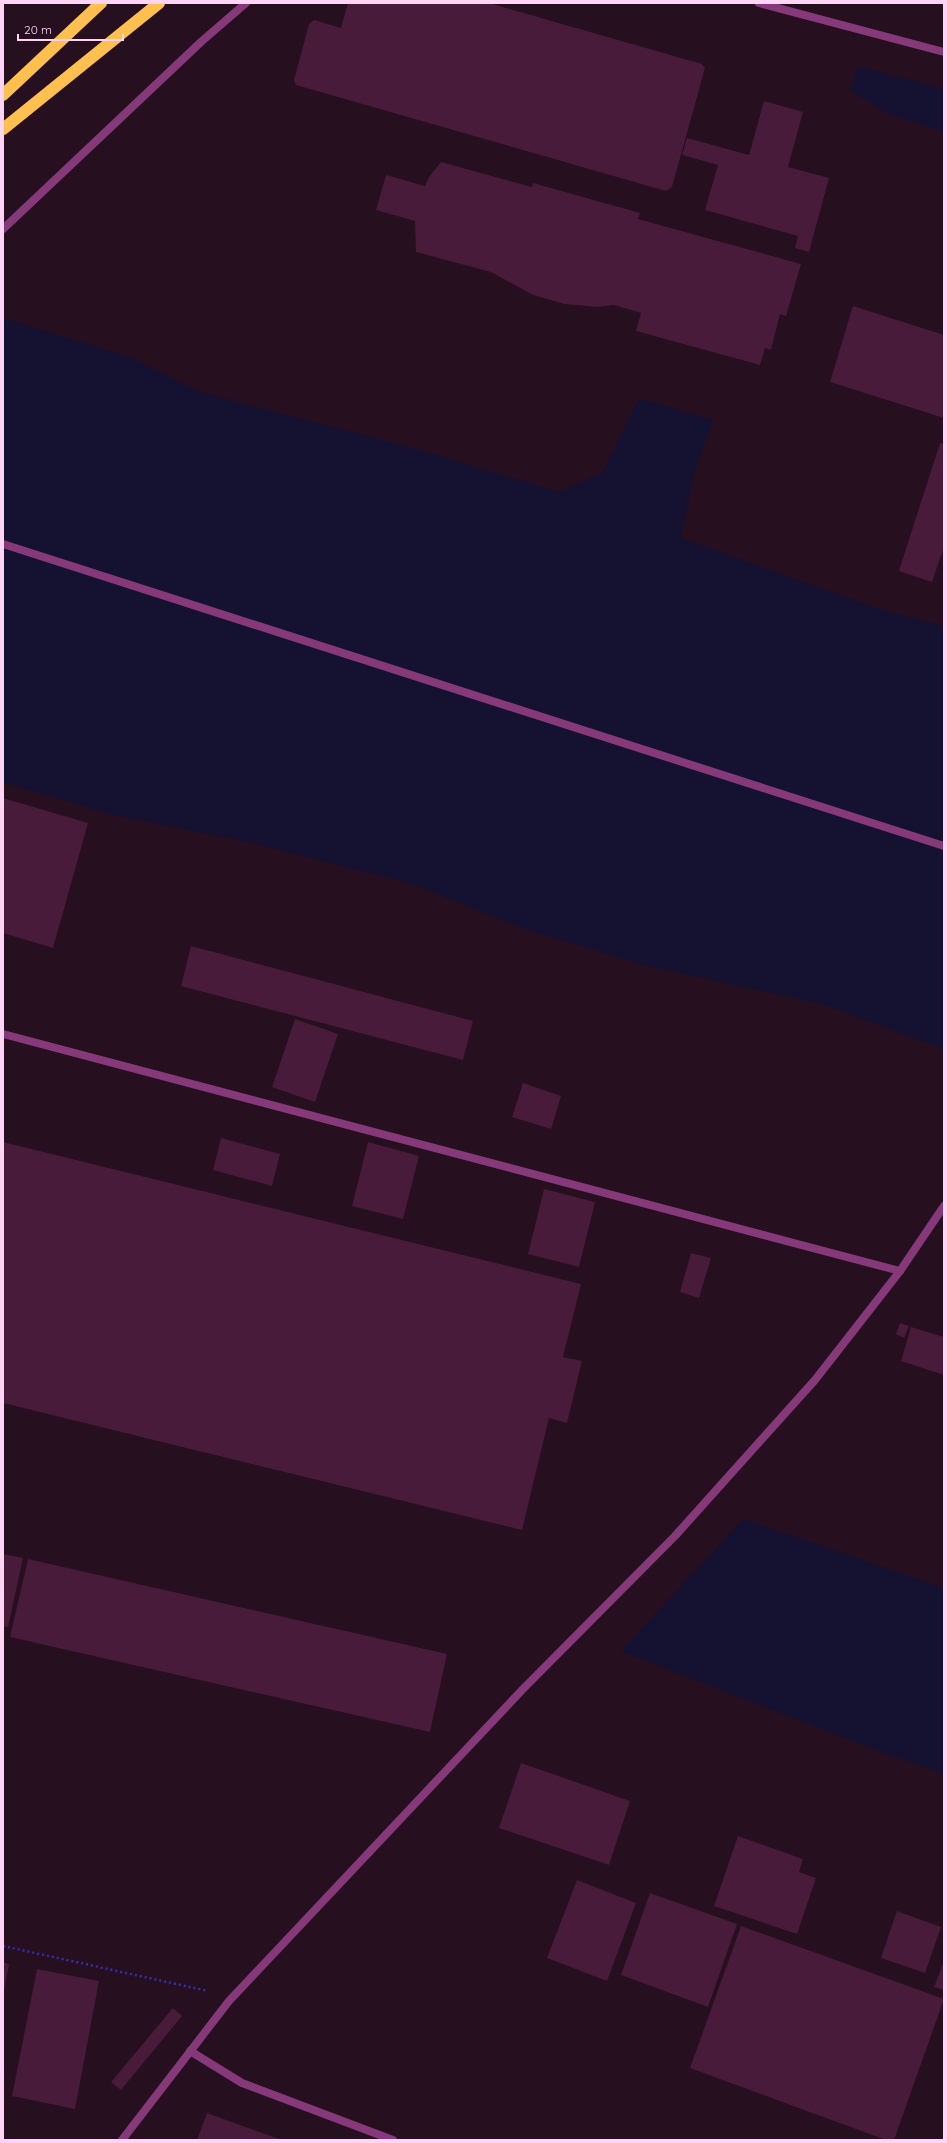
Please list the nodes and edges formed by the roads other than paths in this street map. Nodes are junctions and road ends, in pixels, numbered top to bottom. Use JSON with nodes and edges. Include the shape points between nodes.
{"nodes":[{"id":1,"x":100,"y":3,"type":"edge"},
{"id":2,"x":159,"y":3,"type":"edge"},
{"id":3,"x":246,"y":3,"type":"edge"},
{"id":4,"x":759,"y":3,"type":"edge"},
{"id":5,"x":944,"y":52,"type":"edge"},
{"id":6,"x":3,"y":95,"type":"edge"},
{"id":7,"x":3,"y":129,"type":"edge"},
{"id":8,"x":3,"y":229,"type":"edge"},
{"id":9,"x":3,"y":544,"type":"edge"},
{"id":10,"x":944,"y":846,"type":"edge"},
{"id":11,"x":3,"y":1034,"type":"edge"},
{"id":12,"x":944,"y":1206,"type":"edge"},
{"id":13,"x":900,"y":1271,"type":"junction"},
{"id":14,"x":190,"y":2051,"type":"junction"},
{"id":15,"x":122,"y":2140,"type":"edge"},
{"id":16,"x":392,"y":2140,"type":"edge"}],
"edges":[{"from":1,"to":6,"type":"highway"},
{"from":2,"to":7,"type":"highway"},
{"from":3,"to":8,"type":"street","via":[[196,46]]},
{"from":4,"to":5,"type":"street"},
{"from":9,"to":10,"type":"street"},
{"from":11,"to":13,"type":"street"},
{"from":12,"to":13,"type":"street"},
{"from":13,"to":14,"type":"street","via":[[815,1380],[675,1536],[523,1689],[229,2002]]},
{"from":14,"to":15,"type":"street"},
{"from":14,"to":16,"type":"street","via":[[242,2083]]}]}
